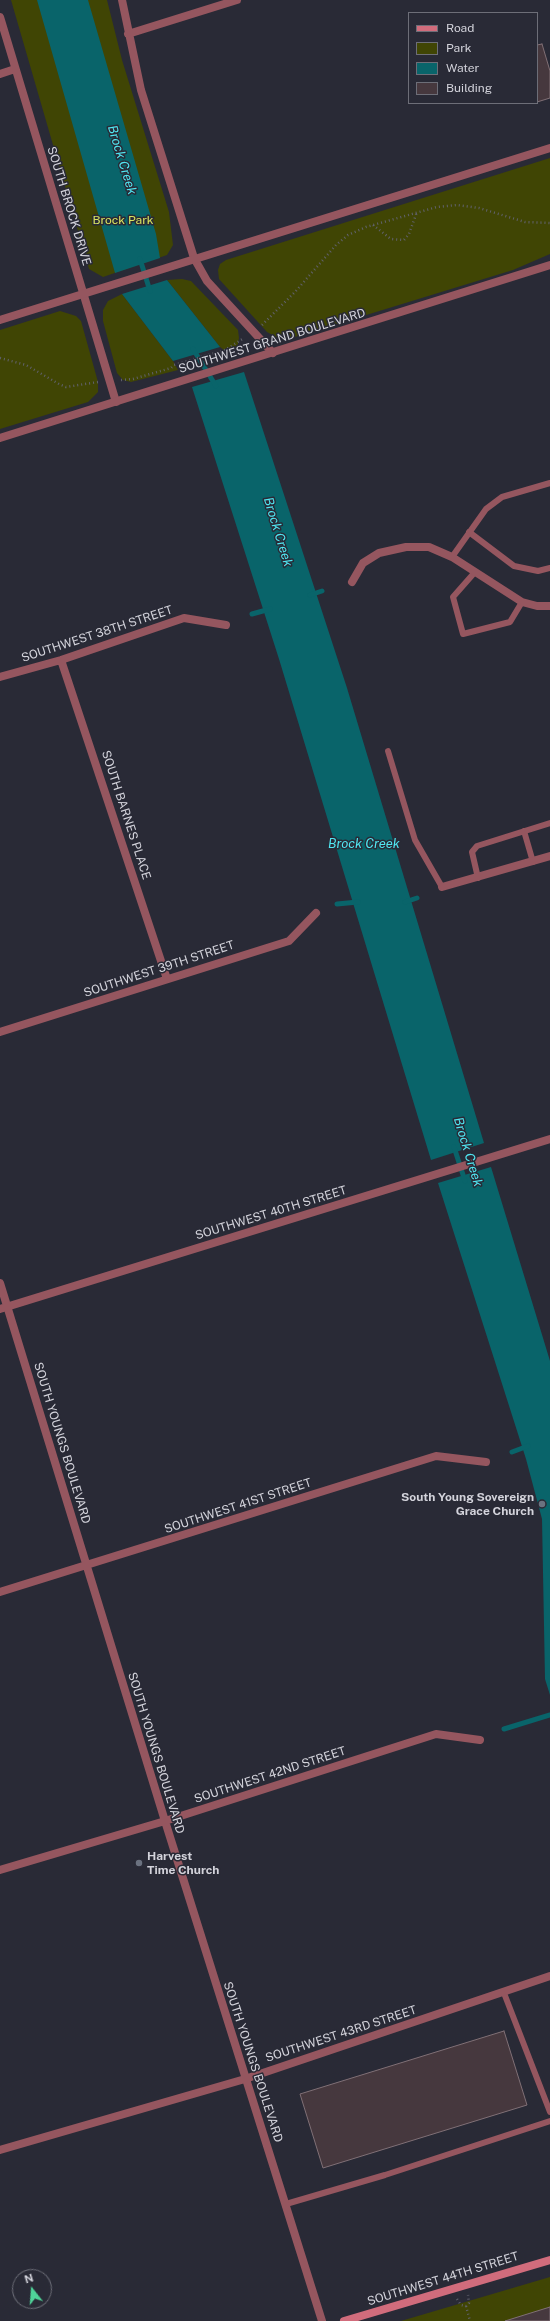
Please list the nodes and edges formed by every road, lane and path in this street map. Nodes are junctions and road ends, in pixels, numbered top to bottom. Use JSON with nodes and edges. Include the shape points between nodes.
{"nodes":[{"id":1,"x":122,"y":0,"type":"edge"},
{"id":2,"x":237,"y":0,"type":"edge"},
{"id":3,"x":0,"y":17,"type":"edge"},
{"id":4,"x":128,"y":34,"type":"junction"},
{"id":5,"x":15,"y":69,"type":"junction"},
{"id":6,"x":0,"y":74,"type":"edge"},
{"id":7,"x":550,"y":148,"type":"edge"},
{"id":8,"x":418,"y":212,"type":"junction"},
{"id":9,"x":550,"y":223,"type":"edge"},
{"id":10,"x":373,"y":225,"type":"junction"},
{"id":11,"x":194,"y":258,"type":"junction"},
{"id":12,"x":550,"y":265,"type":"edge"},
{"id":13,"x":82,"y":294,"type":"junction"},
{"id":14,"x":0,"y":320,"type":"edge"},
{"id":15,"x":253,"y":333,"type":"junction"},
{"id":16,"x":273,"y":353,"type":"junction"},
{"id":17,"x":0,"y":358,"type":"edge"},
{"id":18,"x":110,"y":381,"type":"junction"},
{"id":19,"x":116,"y":402,"type":"junction"},
{"id":20,"x":0,"y":438,"type":"edge"},
{"id":21,"x":550,"y":483,"type":"edge"},
{"id":22,"x":469,"y":532,"type":"junction"},
{"id":23,"x":452,"y":556,"type":"junction"},
{"id":24,"x":550,"y":568,"type":"edge"},
{"id":25,"x":475,"y":572,"type":"junction"},
{"id":26,"x":352,"y":582,"type":"dead end"},
{"id":27,"x":522,"y":602,"type":"junction"},
{"id":28,"x":550,"y":606,"type":"edge"},
{"id":29,"x":226,"y":625,"type":"dead end"},
{"id":30,"x":61,"y":660,"type":"junction"},
{"id":31,"x":0,"y":677,"type":"edge"},
{"id":32,"x":388,"y":752,"type":"dead end"},
{"id":33,"x":550,"y":823,"type":"edge"},
{"id":34,"x":524,"y":831,"type":"junction"},
{"id":35,"x":550,"y":856,"type":"edge"},
{"id":36,"x":533,"y":862,"type":"junction"},
{"id":37,"x":478,"y":878,"type":"junction"},
{"id":38,"x":442,"y":887,"type":"joint"},
{"id":39,"x":316,"y":913,"type":"dead end"},
{"id":40,"x":167,"y":979,"type":"junction"},
{"id":41,"x":0,"y":1032,"type":"edge"},
{"id":42,"x":550,"y":1139,"type":"edge"},
{"id":43,"x":0,"y":1283,"type":"edge"},
{"id":44,"x":4,"y":1308,"type":"edge"},
{"id":45,"x":486,"y":1462,"type":"dead end"},
{"id":46,"x":87,"y":1566,"type":"junction"},
{"id":47,"x":0,"y":1592,"type":"edge"},
{"id":48,"x":480,"y":1740,"type":"dead end"},
{"id":49,"x":165,"y":1821,"type":"junction"},
{"id":50,"x":0,"y":1870,"type":"edge"},
{"id":51,"x":550,"y":1976,"type":"edge"},
{"id":52,"x":504,"y":1993,"type":"junction"},
{"id":53,"x":245,"y":2079,"type":"junction"},
{"id":54,"x":550,"y":2112,"type":"edge"},
{"id":55,"x":550,"y":2121,"type":"edge"},
{"id":56,"x":0,"y":2150,"type":"edge"},
{"id":57,"x":286,"y":2204,"type":"junction"},
{"id":58,"x":550,"y":2260,"type":"edge"},
{"id":59,"x":466,"y":2306,"type":"dead end"},
{"id":60,"x":322,"y":2321,"type":"edge"},
{"id":61,"x":344,"y":2321,"type":"edge"},
{"id":62,"x":470,"y":2321,"type":"edge"}],
"edges":[{"from":1,"to":4,"type":"street"},
{"from":2,"to":4,"type":"street"},
{"from":3,"to":5,"type":"street","name":"SOUTH BROCK DRIVE"},
{"from":4,"to":11,"type":"street","via":[[141,90]]},
{"from":5,"to":6,"type":"street"},
{"from":5,"to":13,"type":"street","name":"SOUTH BROCK DRIVE"},
{"from":7,"to":11,"type":"street"},
{"from":8,"to":9,"type":"path","via":[[447,206],[468,206],[525,222]]},
{"from":8,"to":10,"type":"path"},
{"from":8,"to":10,"type":"path","via":[[404,240],[391,239]]},
{"from":10,"to":15,"type":"path","via":[[348,235],[336,245],[295,292]]},
{"from":11,"to":13,"type":"street"},
{"from":11,"to":15,"type":"street","via":[[207,281]]},
{"from":12,"to":16,"type":"street","name":"SOUTHWEST GRAND BOULEVARD"},
{"from":13,"to":14,"type":"street"},
{"from":13,"to":18,"type":"street","name":"SOUTH BROCK DRIVE"},
{"from":15,"to":16,"type":"street"},
{"from":15,"to":18,"type":"path","via":[[225,350],[133,379]]},
{"from":16,"to":19,"type":"street","name":"SOUTHWEST GRAND BOULEVARD"},
{"from":17,"to":18,"type":"path","via":[[26,365],[66,387]]},
{"from":18,"to":19,"type":"street","name":"SOUTH BROCK DRIVE"},
{"from":19,"to":20,"type":"street","name":"SOUTHWEST GRAND BOULEVARD"},
{"from":21,"to":22,"type":"lane","via":[[502,497],[486,509]]},
{"from":22,"to":23,"type":"lane"},
{"from":22,"to":24,"type":"lane","via":[[514,566],[538,571]]},
{"from":23,"to":25,"type":"street"},
{"from":23,"to":26,"type":"street","via":[[430,547],[406,547],[379,553],[363,563]]},
{"from":25,"to":27,"type":"street"},
{"from":25,"to":27,"type":"lane","via":[[454,597],[463,634],[510,622]]},
{"from":27,"to":28,"type":"street"},
{"from":29,"to":30,"type":"street","name":"SOUTHWEST 38TH STREET","via":[[184,618]]},
{"from":30,"to":31,"type":"street","name":"SOUTHWEST 38TH STREET"},
{"from":30,"to":40,"type":"street","name":"SOUTH BARNES PLACE"},
{"from":32,"to":38,"type":"lane","via":[[415,840]]},
{"from":33,"to":34,"type":"lane"},
{"from":34,"to":36,"type":"lane"},
{"from":34,"to":37,"type":"lane","via":[[476,846],[472,852]]},
{"from":35,"to":36,"type":"street"},
{"from":36,"to":37,"type":"street"},
{"from":37,"to":38,"type":"street"},
{"from":39,"to":40,"type":"street","name":"SOUTHWEST 39TH STREET","via":[[289,941]]},
{"from":40,"to":41,"type":"street","name":"SOUTHWEST 39TH STREET"},
{"from":42,"to":44,"type":"street","name":"SOUTHWEST 40TH STREET"},
{"from":43,"to":44,"type":"street","name":"SOUTH YOUNGS BOULEVARD"},
{"from":44,"to":46,"type":"street","name":"SOUTH YOUNGS BOULEVARD"},
{"from":45,"to":46,"type":"street","name":"SOUTHWEST 41ST STREET","via":[[436,1456]]},
{"from":46,"to":47,"type":"street","name":"SOUTHWEST 41ST STREET"},
{"from":46,"to":49,"type":"street","name":"SOUTH YOUNGS BOULEVARD"},
{"from":48,"to":49,"type":"street","name":"SOUTHWEST 42ND STREET","via":[[436,1734]]},
{"from":49,"to":50,"type":"street","name":"SOUTHWEST 42ND STREET"},
{"from":49,"to":53,"type":"street","name":"SOUTH YOUNGS BOULEVARD"},
{"from":51,"to":52,"type":"street","name":"SOUTHWEST 43RD STREET"},
{"from":52,"to":53,"type":"street","name":"SOUTHWEST 43RD STREET"},
{"from":52,"to":54,"type":"lane"},
{"from":53,"to":56,"type":"street","name":"SOUTHWEST 43RD STREET"},
{"from":53,"to":57,"type":"street","name":"SOUTH YOUNGS BOULEVARD"},
{"from":55,"to":57,"type":"lane","via":[[385,2175]]},
{"from":57,"to":60,"type":"street","name":"SOUTH YOUNGS BOULEVARD"},
{"from":58,"to":61,"type":"main road","name":"SOUTHWEST 44TH STREET"},
{"from":59,"to":62,"type":"path"}]}
